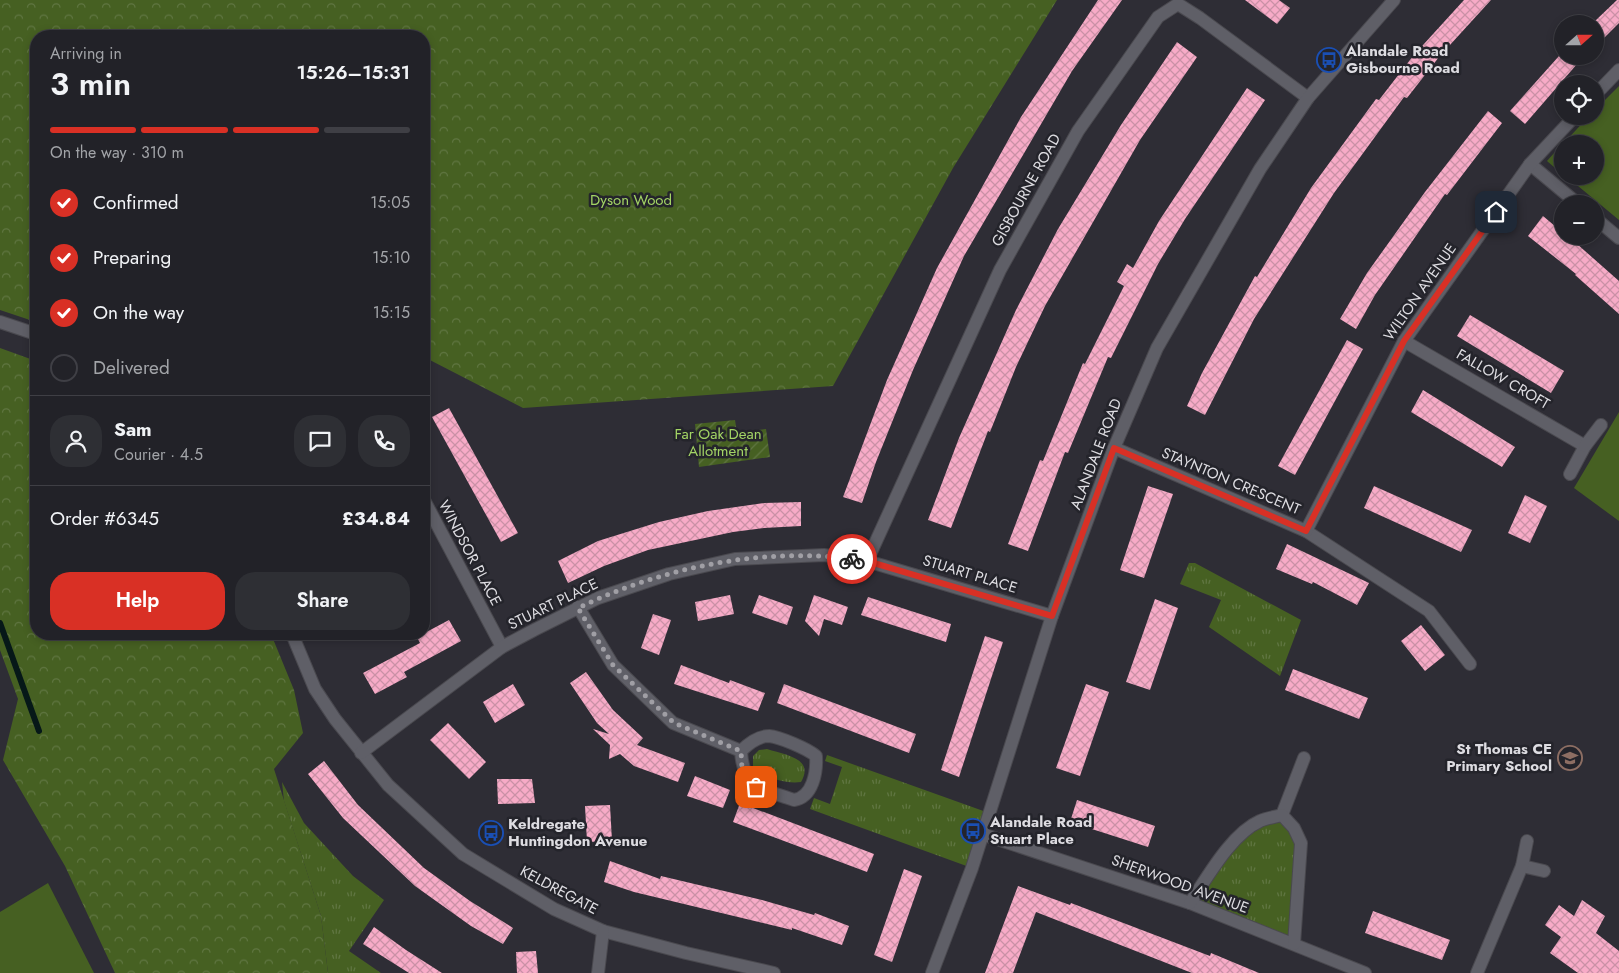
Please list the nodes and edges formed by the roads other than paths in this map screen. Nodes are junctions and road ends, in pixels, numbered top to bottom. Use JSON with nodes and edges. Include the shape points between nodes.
{"nodes":[{"id":1,"x":1394,"y":0,"type":"edge"},
{"id":2,"x":1619,"y":70,"type":"edge"},
{"id":3,"x":1604,"y":86,"type":"edge"},
{"id":4,"x":1308,"y":98,"type":"junction"},
{"id":5,"x":1567,"y":125,"type":"edge"},
{"id":6,"x":1530,"y":164,"type":"junction"},
{"id":7,"x":1567,"y":195,"type":"edge"},
{"id":8,"x":1604,"y":226,"type":"edge"},
{"id":9,"x":1619,"y":238,"type":"edge"},
{"id":10,"x":0,"y":322,"type":"edge"},
{"id":11,"x":30,"y":332,"type":"edge"},
{"id":12,"x":1404,"y":341,"type":"junction"},
{"id":13,"x":1601,"y":425,"type":"dead end"},
{"id":14,"x":1585,"y":446,"type":"junction"},
{"id":15,"x":1114,"y":448,"type":"junction"},
{"id":16,"x":1570,"y":474,"type":"dead end"},
{"id":17,"x":430,"y":511,"type":"edge"},
{"id":18,"x":1306,"y":531,"type":"junction"},
{"id":19,"x":867,"y":561,"type":"junction"},
{"id":20,"x":578,"y":608,"type":"junction"},
{"id":21,"x":1052,"y":616,"type":"junction"},
{"id":22,"x":295,"y":640,"type":"edge"},
{"id":23,"x":502,"y":647,"type":"junction"},
{"id":24,"x":1470,"y":664,"type":"dead end"},
{"id":25,"x":741,"y":751,"type":"junction"},
{"id":26,"x":361,"y":753,"type":"junction"},
{"id":27,"x":1304,"y":758,"type":"dead end"},
{"id":28,"x":1282,"y":815,"type":"junction"},
{"id":29,"x":982,"y":834,"type":"junction"},
{"id":30,"x":1527,"y":841,"type":"dead end"},
{"id":31,"x":1522,"y":866,"type":"junction"},
{"id":32,"x":1544,"y":871,"type":"dead end"},
{"id":33,"x":1190,"y":903,"type":"junction"},
{"id":34,"x":604,"y":930,"type":"junction"},
{"id":35,"x":1294,"y":944,"type":"junction"},
{"id":36,"x":598,"y":973,"type":"edge"},
{"id":37,"x":774,"y":973,"type":"edge"},
{"id":38,"x":932,"y":973,"type":"edge"},
{"id":39,"x":1365,"y":973,"type":"edge"},
{"id":40,"x":1477,"y":973,"type":"edge"}],
"edges":[{"from":1,"to":4,"type":"street","name":"ALANDALE ROAD"},
{"from":2,"to":3,"type":"street"},
{"from":4,"to":15,"type":"street","name":"ALANDALE ROAD","via":[[1260,169],[1156,348]]},
{"from":4,"to":19,"type":"street","name":"GISBOURNE ROAD","via":[[1178,4],[1158,17],[1078,131],[1000,270]]},
{"from":5,"to":6,"type":"street","name":"WILTON AVENUE"},
{"from":6,"to":7,"type":"street"},
{"from":6,"to":12,"type":"street","name":"WILTON AVENUE"},
{"from":8,"to":9,"type":"street"},
{"from":10,"to":11,"type":"street"},
{"from":12,"to":14,"type":"street","name":"FALLOW CROFT"},
{"from":12,"to":18,"type":"street","name":"WILTON AVENUE"},
{"from":13,"to":14,"type":"street"},
{"from":14,"to":16,"type":"street"},
{"from":15,"to":18,"type":"street","name":"STAYNTON CRESCENT"},
{"from":15,"to":21,"type":"street","name":"ALANDALE ROAD"},
{"from":17,"to":23,"type":"street","name":"WINDSOR PLACE"},
{"from":18,"to":24,"type":"street","name":"STAYNTON CRESCENT","via":[[1429,611]]},
{"from":19,"to":20,"type":"street","name":"STUART PLACE","via":[[824,555],[735,559],[669,574]]},
{"from":19,"to":21,"type":"street","name":"STUART PLACE"},
{"from":20,"to":23,"type":"street","name":"STUART PLACE"},
{"from":20,"to":25,"type":"street","via":[[613,665],[674,723]]},
{"from":21,"to":29,"type":"street","name":"ALANDALE ROAD"},
{"from":22,"to":26,"type":"street","name":"KELDREGATE","via":[[315,689]]},
{"from":23,"to":26,"type":"street","name":"STUART PLACE"},
{"from":25,"to":25,"type":"street","via":[[751,742],[768,736],[809,750],[816,756],[817,767],[808,793],[794,800],[756,787],[742,769]]},
{"from":26,"to":34,"type":"street","name":"KELDREGATE","via":[[388,785],[463,854],[554,909]]},
{"from":27,"to":28,"type":"street"},
{"from":28,"to":33,"type":"street","via":[[1260,820],[1247,829]]},
{"from":28,"to":35,"type":"street","via":[[1294,828],[1301,843]]},
{"from":29,"to":33,"type":"street","name":"SHERWOOD AVENUE"},
{"from":29,"to":38,"type":"street","name":"ALANDALE ROAD"},
{"from":30,"to":31,"type":"street"},
{"from":31,"to":32,"type":"street"},
{"from":31,"to":40,"type":"street"},
{"from":33,"to":35,"type":"street","name":"SHERWOOD AVENUE"},
{"from":34,"to":36,"type":"street"},
{"from":34,"to":37,"type":"street","name":"KELDREGATE"},
{"from":35,"to":39,"type":"street","name":"SHERWOOD AVENUE"}]}
